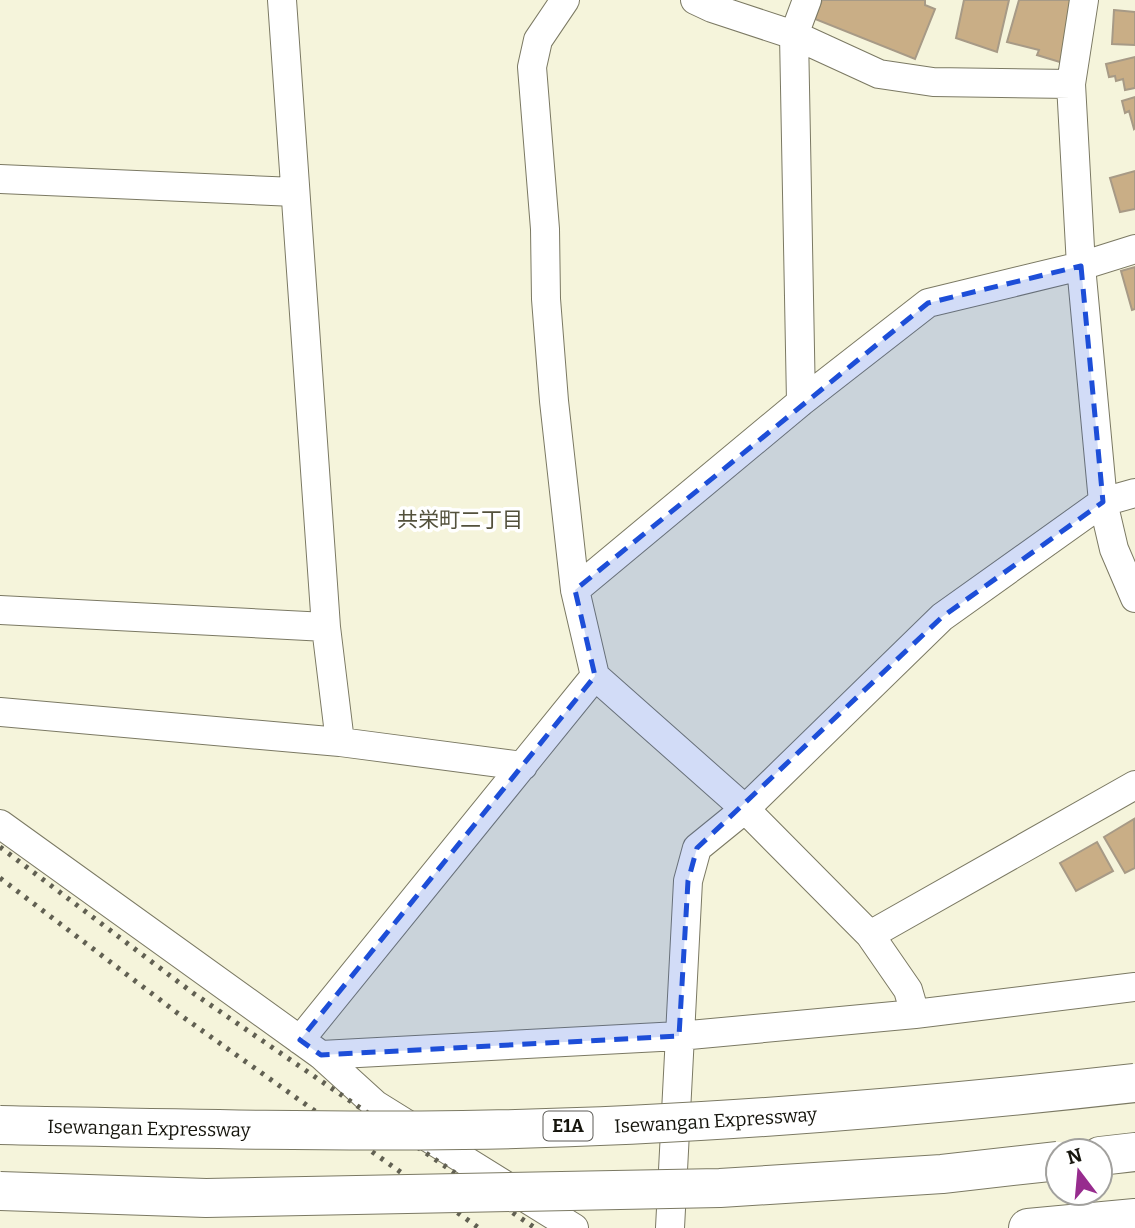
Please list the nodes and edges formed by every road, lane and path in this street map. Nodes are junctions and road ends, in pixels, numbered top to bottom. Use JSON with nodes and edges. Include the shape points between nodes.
{"nodes":[{"id":1,"x":282,"y":0,"type":"edge"},
{"id":2,"x":565,"y":0,"type":"edge"},
{"id":3,"x":695,"y":0,"type":"edge"},
{"id":4,"x":807,"y":0,"type":"edge"},
{"id":5,"x":1084,"y":0,"type":"edge"},
{"id":6,"x":794,"y":36,"type":"junction"},
{"id":7,"x":1072,"y":84,"type":"junction"},
{"id":8,"x":0,"y":179,"type":"edge"},
{"id":9,"x":295,"y":192,"type":"junction"},
{"id":10,"x":1135,"y":249,"type":"edge"},
{"id":11,"x":1081,"y":265,"type":"junction"},
{"id":12,"x":801,"y":402,"type":"junction"},
{"id":13,"x":1135,"y":493,"type":"edge"},
{"id":14,"x":1103,"y":502,"type":"junction"},
{"id":15,"x":575,"y":590,"type":"junction"},
{"id":16,"x":1135,"y":598,"type":"edge"},
{"id":17,"x":0,"y":611,"type":"edge"},
{"id":18,"x":326,"y":627,"type":"junction"},
{"id":19,"x":595,"y":676,"type":"junction"},
{"id":20,"x":0,"y":712,"type":"edge"},
{"id":21,"x":340,"y":742,"type":"junction"},
{"id":22,"x":523,"y":766,"type":"junction"},
{"id":23,"x":1135,"y":785,"type":"edge"},
{"id":24,"x":744,"y":809,"type":"junction"},
{"id":25,"x":0,"y":824,"type":"edge"},
{"id":26,"x":870,"y":935,"type":"junction"},
{"id":27,"x":1135,"y":987,"type":"edge"},
{"id":28,"x":915,"y":1014,"type":"junction"},
{"id":29,"x":679,"y":1036,"type":"junction"},
{"id":30,"x":310,"y":1048,"type":"junction"},
{"id":31,"x":1135,"y":1083,"type":"edge"},
{"id":32,"x":0,"y":1125,"type":"edge"},
{"id":33,"x":1135,"y":1152,"type":"edge"},
{"id":34,"x":1114,"y":1154,"type":"edge"},
{"id":35,"x":1044,"y":1163,"type":"edge"},
{"id":36,"x":0,"y":1191,"type":"edge"},
{"id":37,"x":1135,"y":1219,"type":"edge"},
{"id":38,"x":575,"y":1228,"type":"edge"},
{"id":39,"x":670,"y":1228,"type":"edge"},
{"id":40,"x":1028,"y":1228,"type":"edge"}],
"edges":[{"from":1,"to":9,"type":"street"},
{"from":2,"to":15,"type":"street","via":[[538,40],[532,67],[550,350]]},
{"from":3,"to":6,"type":"street"},
{"from":4,"to":6,"type":"street"},
{"from":5,"to":7,"type":"street"},
{"from":6,"to":7,"type":"street","via":[[879,74],[933,82]]},
{"from":6,"to":12,"type":"street"},
{"from":7,"to":11,"type":"street"},
{"from":8,"to":9,"type":"street"},
{"from":9,"to":18,"type":"street"},
{"from":10,"to":11,"type":"street"},
{"from":11,"to":12,"type":"street","via":[[928,303]]},
{"from":11,"to":14,"type":"street"},
{"from":12,"to":15,"type":"street"},
{"from":13,"to":14,"type":"street"},
{"from":14,"to":16,"type":"street","via":[[1114,549]]},
{"from":14,"to":24,"type":"street","via":[[942,617]]},
{"from":15,"to":19,"type":"street"},
{"from":17,"to":18,"type":"street"},
{"from":18,"to":21,"type":"street"},
{"from":19,"to":22,"type":"street"},
{"from":19,"to":24,"type":"street"},
{"from":20,"to":21,"type":"street"},
{"from":21,"to":22,"type":"street"},
{"from":22,"to":30,"type":"street"},
{"from":23,"to":26,"type":"street"},
{"from":24,"to":26,"type":"street"},
{"from":24,"to":29,"type":"street","via":[[697,848],[688,881]]},
{"from":25,"to":30,"type":"street"},
{"from":26,"to":28,"type":"street","via":[[908,990]]},
{"from":27,"to":28,"type":"street"},
{"from":28,"to":29,"type":"street"},
{"from":29,"to":30,"type":"street"},
{"from":29,"to":39,"type":"street"},
{"from":30,"to":38,"type":"street","via":[[376,1104]]},
{"from":31,"to":32,"type":"highway","name":"Isewangan Expressway","number":"E1A","bridge":true,"via":[[945,1104],[464,1130]]},
{"from":33,"to":34,"type":"highway"},
{"from":35,"to":36,"type":"highway","bridge":true,"via":[[720,1188],[206,1198]]},
{"from":37,"to":40,"type":"highway"}]}
